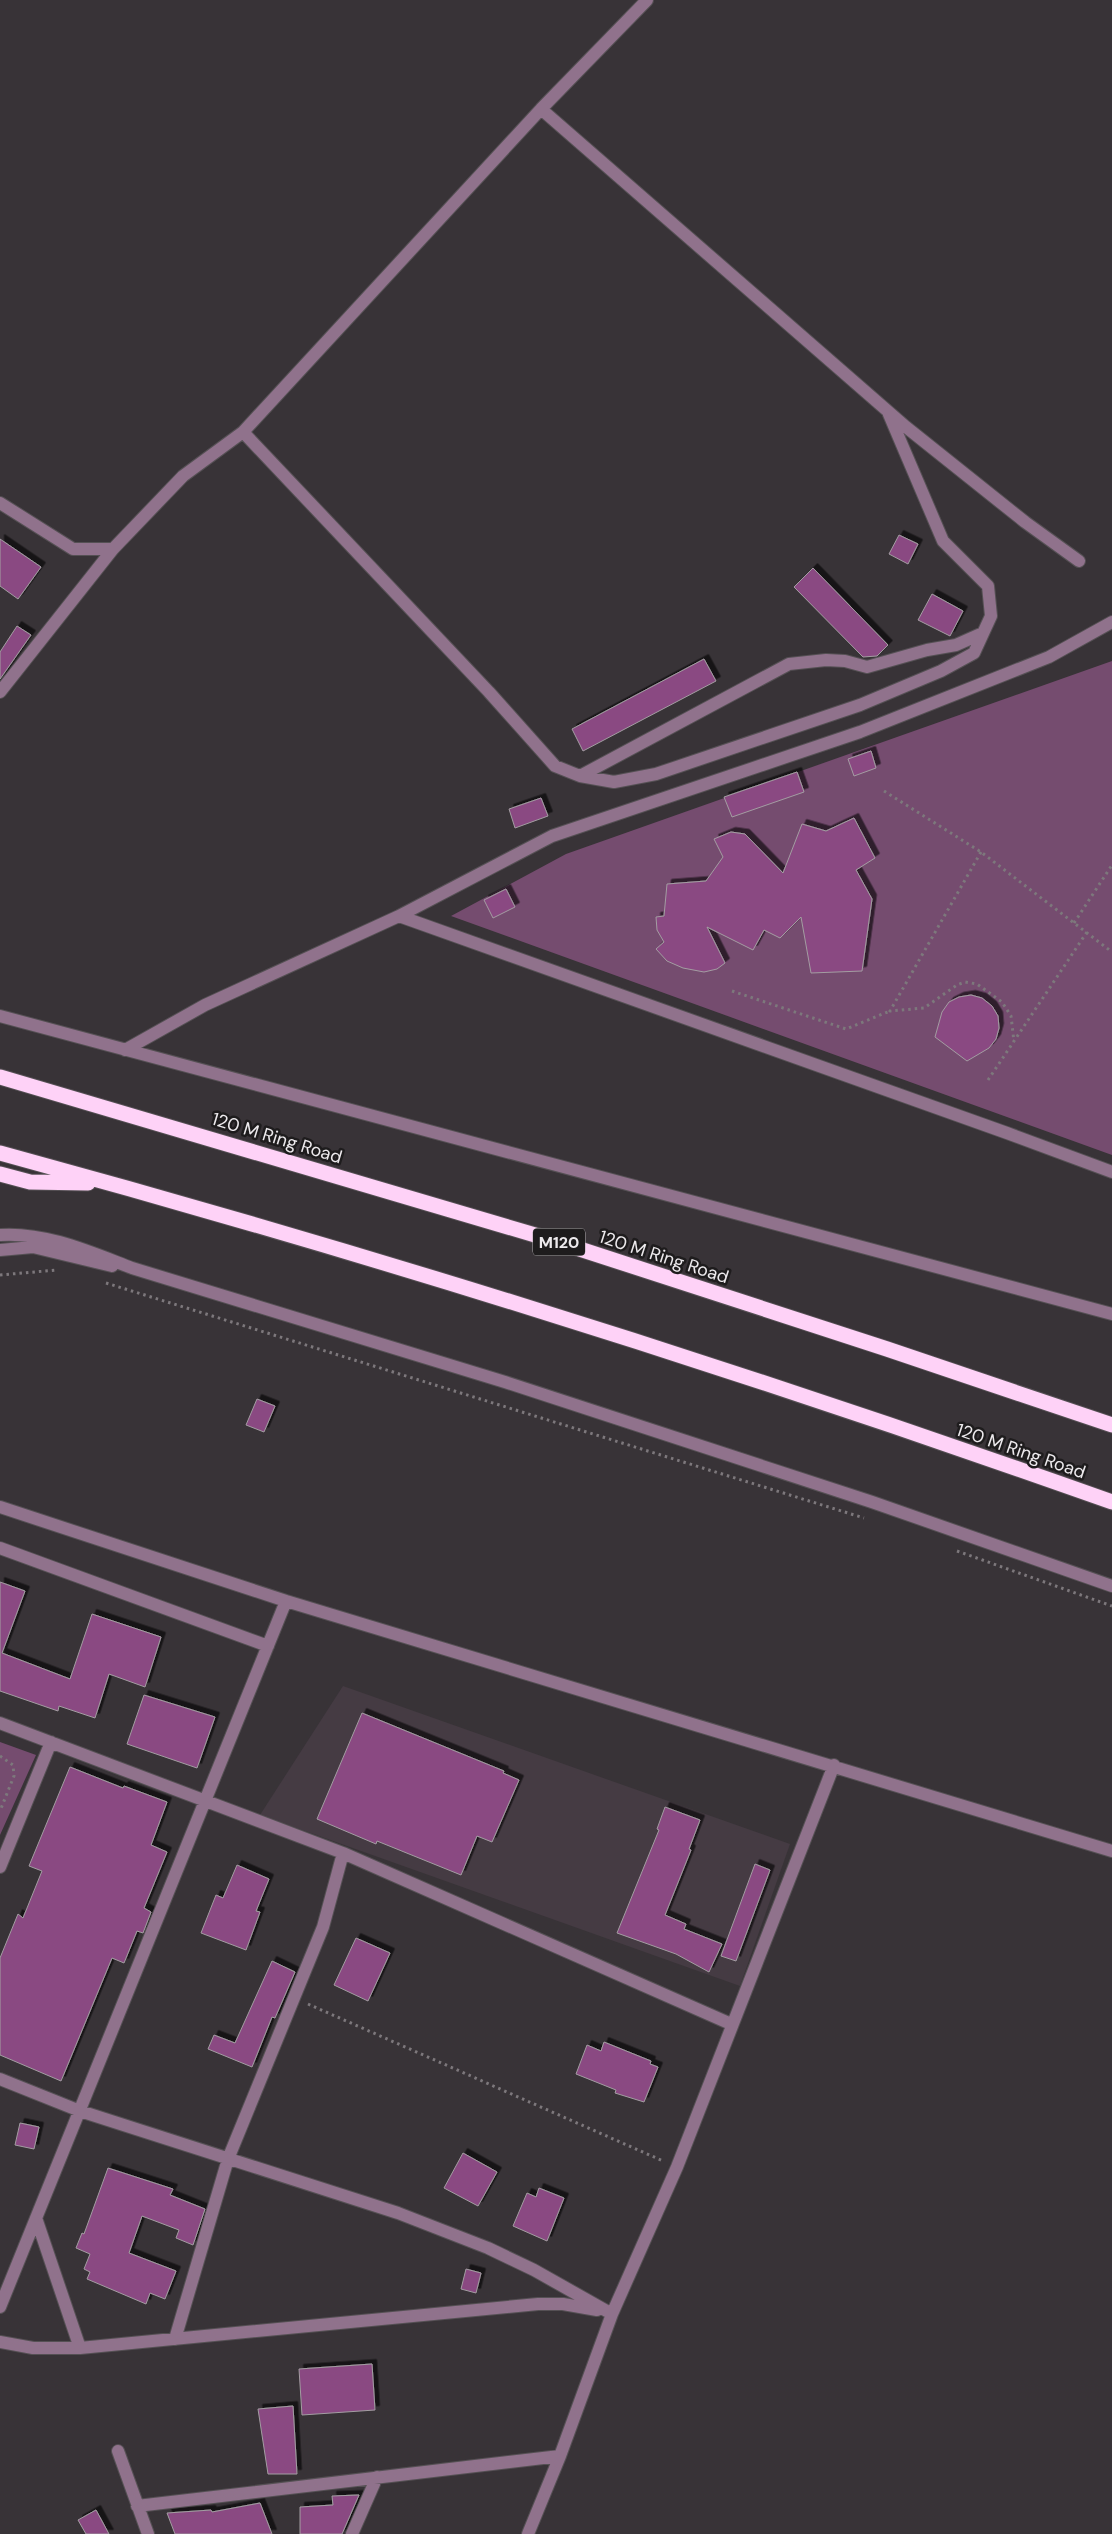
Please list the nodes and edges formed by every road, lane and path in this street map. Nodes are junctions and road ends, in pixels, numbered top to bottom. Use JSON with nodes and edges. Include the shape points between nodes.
{"nodes":[{"id":1,"x":647,"y":0,"type":"edge"},
{"id":2,"x":541,"y":109,"type":"junction"},
{"id":3,"x":888,"y":412,"type":"junction"},
{"id":4,"x":243,"y":432,"type":"junction"},
{"id":5,"x":0,"y":503,"type":"edge"},
{"id":6,"x":113,"y":549,"type":"junction"},
{"id":7,"x":1079,"y":561,"type":"dead end"},
{"id":8,"x":1112,"y":622,"type":"edge"},
{"id":9,"x":983,"y":633,"type":"junction"},
{"id":10,"x":0,"y":692,"type":"edge"},
{"id":11,"x":580,"y":776,"type":"junction"},
{"id":12,"x":884,"y":791,"type":"dead end"},
{"id":13,"x":981,"y":852,"type":"junction"},
{"id":14,"x":1112,"y":864,"type":"edge"},
{"id":15,"x":399,"y":916,"type":"junction"},
{"id":16,"x":1074,"y":923,"type":"junction"},
{"id":17,"x":1087,"y":932,"type":"junction"},
{"id":18,"x":1112,"y":952,"type":"edge"},
{"id":19,"x":732,"y":991,"type":"dead end"},
{"id":20,"x":890,"y":1011,"type":"junction"},
{"id":21,"x":0,"y":1016,"type":"edge"},
{"id":22,"x":1014,"y":1042,"type":"junction"},
{"id":23,"x":125,"y":1050,"type":"junction"},
{"id":24,"x":0,"y":1076,"type":"edge"},
{"id":25,"x":988,"y":1080,"type":"dead end"},
{"id":26,"x":0,"y":1154,"type":"edge"},
{"id":27,"x":1112,"y":1172,"type":"edge"},
{"id":28,"x":0,"y":1174,"type":"edge"},
{"id":29,"x":108,"y":1183,"type":"junction"},
{"id":30,"x":0,"y":1236,"type":"edge"},
{"id":31,"x":0,"y":1250,"type":"edge"},
{"id":32,"x":132,"y":1268,"type":"junction"},
{"id":33,"x":63,"y":1269,"type":"dead end"},
{"id":34,"x":0,"y":1275,"type":"edge"},
{"id":35,"x":101,"y":1281,"type":"dead end"},
{"id":36,"x":1112,"y":1314,"type":"edge"},
{"id":37,"x":1112,"y":1425,"type":"edge"},
{"id":38,"x":1112,"y":1502,"type":"edge"},
{"id":39,"x":0,"y":1508,"type":"edge"},
{"id":40,"x":866,"y":1519,"type":"dead end"},
{"id":41,"x":0,"y":1548,"type":"edge"},
{"id":42,"x":948,"y":1548,"type":"dead end"},
{"id":43,"x":1112,"y":1586,"type":"edge"},
{"id":44,"x":286,"y":1601,"type":"junction"},
{"id":45,"x":1112,"y":1606,"type":"edge"},
{"id":46,"x":268,"y":1646,"type":"junction"},
{"id":47,"x":0,"y":1723,"type":"edge"},
{"id":48,"x":51,"y":1742,"type":"junction"},
{"id":49,"x":0,"y":1756,"type":"edge"},
{"id":50,"x":834,"y":1765,"type":"junction"},
{"id":51,"x":206,"y":1800,"type":"junction"},
{"id":52,"x":0,"y":1811,"type":"edge"},
{"id":53,"x":1112,"y":1851,"type":"edge"},
{"id":54,"x":342,"y":1853,"type":"junction"},
{"id":55,"x":0,"y":1867,"type":"edge"},
{"id":56,"x":293,"y":1998,"type":"junction"},
{"id":57,"x":731,"y":2024,"type":"junction"},
{"id":58,"x":0,"y":2079,"type":"edge"},
{"id":59,"x":80,"y":2112,"type":"junction"},
{"id":60,"x":228,"y":2159,"type":"junction"},
{"id":61,"x":677,"y":2167,"type":"junction"},
{"id":62,"x":36,"y":2218,"type":"junction"},
{"id":63,"x":0,"y":2308,"type":"edge"},
{"id":64,"x":612,"y":2314,"type":"junction"},
{"id":65,"x":175,"y":2339,"type":"junction"},
{"id":66,"x":0,"y":2342,"type":"edge"},
{"id":67,"x":80,"y":2348,"type":"junction"},
{"id":68,"x":118,"y":2451,"type":"dead end"},
{"id":69,"x":560,"y":2456,"type":"junction"},
{"id":70,"x":377,"y":2477,"type":"junction"},
{"id":71,"x":137,"y":2506,"type":"junction"},
{"id":72,"x":148,"y":2534,"type":"edge"},
{"id":73,"x":352,"y":2534,"type":"edge"},
{"id":74,"x":528,"y":2534,"type":"edge"}],
"edges":[{"from":1,"to":2,"type":"street"},
{"from":2,"to":3,"type":"street"},
{"from":2,"to":4,"type":"street"},
{"from":3,"to":7,"type":"street"},
{"from":3,"to":9,"type":"street","via":[[943,541],[988,586],[990,616]]},
{"from":4,"to":6,"type":"street","via":[[183,476]]},
{"from":4,"to":11,"type":"street","via":[[555,766]]},
{"from":5,"to":6,"type":"street","via":[[73,549]]},
{"from":6,"to":10,"type":"street"},
{"from":8,"to":15,"type":"street","via":[[1049,657],[860,732],[552,836]]},
{"from":9,"to":11,"type":"street","via":[[956,645],[867,667],[836,660],[789,664]]},
{"from":9,"to":11,"type":"street","via":[[974,653],[941,672],[860,704],[656,774],[614,782]]},
{"from":12,"to":13,"type":"path"},
{"from":13,"to":16,"type":"path"},
{"from":13,"to":20,"type":"path"},
{"from":14,"to":16,"type":"path"},
{"from":15,"to":23,"type":"street","via":[[205,1005]]},
{"from":15,"to":27,"type":"street"},
{"from":16,"to":17,"type":"path"},
{"from":17,"to":18,"type":"path"},
{"from":17,"to":22,"type":"path"},
{"from":19,"to":20,"type":"path","via":[[846,1029]]},
{"from":20,"to":22,"type":"path","via":[[924,1008],[957,985],[965,982],[976,984],[1002,1002],[1011,1016]]},
{"from":21,"to":23,"type":"street"},
{"from":22,"to":25,"type":"path"},
{"from":23,"to":36,"type":"street"},
{"from":24,"to":37,"type":"highway","name":"120 M Ring Road","number":"M120","via":[[552,1240]]},
{"from":26,"to":29,"type":"highway","name":"120 M Ring Road"},
{"from":28,"to":29,"type":"highway","via":[[30,1182]]},
{"from":29,"to":38,"type":"highway","name":"120 M Ring Road","via":[[570,1321]]},
{"from":30,"to":32,"type":"street","via":[[50,1240]]},
{"from":31,"to":32,"type":"street","via":[[33,1247],[101,1266]]},
{"from":32,"to":43,"type":"street","via":[[514,1385],[872,1502]]},
{"from":33,"to":34,"type":"path"},
{"from":35,"to":40,"type":"path"},
{"from":39,"to":44,"type":"street"},
{"from":41,"to":46,"type":"street"},
{"from":42,"to":45,"type":"path"},
{"from":44,"to":46,"type":"street"},
{"from":44,"to":50,"type":"street"},
{"from":46,"to":51,"type":"street"},
{"from":47,"to":48,"type":"street"},
{"from":48,"to":51,"type":"street"},
{"from":48,"to":55,"type":"street"},
{"from":49,"to":52,"type":"path","via":[[13,1765],[14,1776]]},
{"from":50,"to":53,"type":"street"},
{"from":50,"to":57,"type":"street"},
{"from":51,"to":54,"type":"street"},
{"from":51,"to":59,"type":"street"},
{"from":54,"to":56,"type":"street","via":[[323,1927]]},
{"from":54,"to":57,"type":"street"},
{"from":56,"to":60,"type":"street"},
{"from":56,"to":61,"type":"path"},
{"from":57,"to":61,"type":"street"},
{"from":58,"to":59,"type":"street"},
{"from":59,"to":60,"type":"street"},
{"from":59,"to":62,"type":"street"},
{"from":60,"to":64,"type":"street","via":[[368,2202],[488,2248]]},
{"from":60,"to":65,"type":"street"},
{"from":61,"to":64,"type":"street"},
{"from":62,"to":63,"type":"street"},
{"from":62,"to":67,"type":"street"},
{"from":64,"to":65,"type":"street","via":[[588,2307],[538,2304]]},
{"from":64,"to":69,"type":"street"},
{"from":65,"to":67,"type":"street"},
{"from":66,"to":67,"type":"street","via":[[33,2348]]},
{"from":68,"to":71,"type":"street"},
{"from":69,"to":70,"type":"street"},
{"from":69,"to":74,"type":"street"},
{"from":70,"to":71,"type":"street"},
{"from":70,"to":73,"type":"street"},
{"from":71,"to":72,"type":"street"}]}
